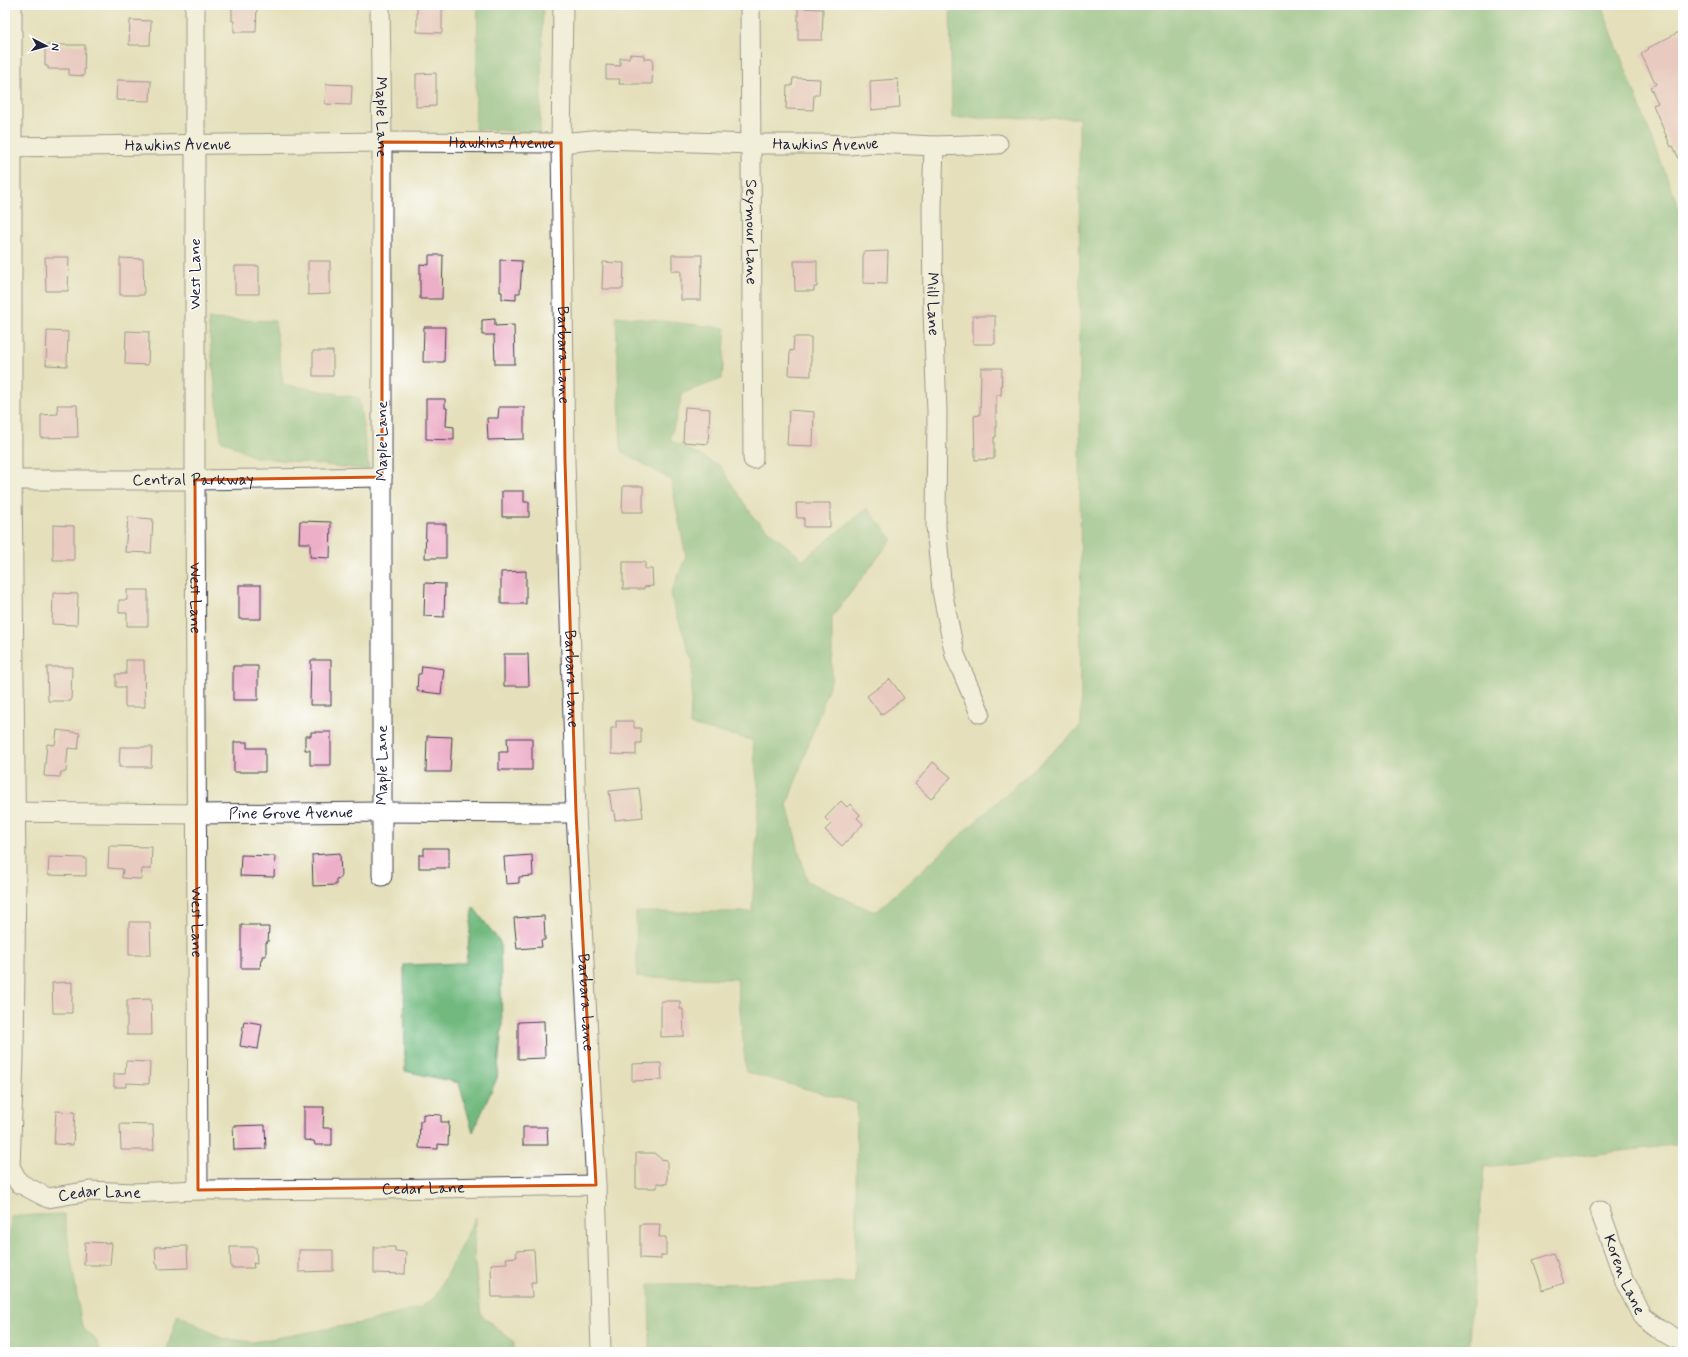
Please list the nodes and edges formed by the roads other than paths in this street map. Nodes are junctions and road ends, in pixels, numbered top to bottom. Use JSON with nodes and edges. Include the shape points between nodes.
{"nodes":[{"id":1,"x":12,"y":5,"type":"edge"},
{"id":2,"x":195,"y":5,"type":"edge"},
{"id":3,"x":380,"y":5,"type":"edge"},
{"id":4,"x":563,"y":5,"type":"edge"},
{"id":5,"x":750,"y":5,"type":"edge"},
{"id":6,"x":382,"y":142,"type":"junction"},
{"id":7,"x":561,"y":143,"type":"junction"},
{"id":8,"x":196,"y":144,"type":"junction"},
{"id":9,"x":751,"y":144,"type":"junction"},
{"id":10,"x":998,"y":144,"type":"dead end"},
{"id":11,"x":934,"y":146,"type":"junction"},
{"id":12,"x":9,"y":147,"type":"edge"},
{"id":13,"x":753,"y":459,"type":"dead end"},
{"id":14,"x":382,"y":477,"type":"junction"},
{"id":15,"x":9,"y":480,"type":"edge"},
{"id":16,"x":195,"y":480,"type":"junction"},
{"id":17,"x":980,"y":713,"type":"dead end"},
{"id":18,"x":10,"y":812,"type":"edge"},
{"id":19,"x":382,"y":812,"type":"junction"},
{"id":20,"x":576,"y":813,"type":"junction"},
{"id":21,"x":197,"y":814,"type":"junction"},
{"id":22,"x":382,"y":876,"type":"dead end"},
{"id":23,"x":596,"y":1185,"type":"junction"},
{"id":24,"x":198,"y":1190,"type":"junction"},
{"id":25,"x":1600,"y":1211,"type":"dead end"},
{"id":26,"x":1683,"y":1340,"type":"edge"},
{"id":27,"x":601,"y":1352,"type":"edge"}],
"edges":[{"from":1,"to":12,"type":"street","name":"Cedar Lane"},
{"from":2,"to":8,"type":"street","name":"West Lane"},
{"from":3,"to":6,"type":"street","name":"Maple Lane"},
{"from":4,"to":7,"type":"street","name":"Barbara Lane"},
{"from":5,"to":9,"type":"street","name":"Seymour Lane"},
{"from":6,"to":7,"type":"street","name":"Hawkins Avenue"},
{"from":6,"to":8,"type":"street","name":"Hawkins Avenue"},
{"from":6,"to":14,"type":"street","name":"Maple Lane"},
{"from":7,"to":9,"type":"street","name":"Hawkins Avenue","via":[[603,140]]},
{"from":7,"to":20,"type":"street","name":"Barbara Lane","via":[[565,461]]},
{"from":8,"to":12,"type":"street","name":"Hawkins Avenue"},
{"from":8,"to":16,"type":"street","name":"West Lane"},
{"from":9,"to":11,"type":"street","name":"Hawkins Avenue","via":[[873,143]]},
{"from":9,"to":13,"type":"street","name":"Seymour Lane"},
{"from":10,"to":11,"type":"street","name":"Hawkins Avenue"},
{"from":11,"to":17,"type":"street","name":"Mill Lane","via":[[932,209],[937,411],[936,526],[942,591],[955,655]]},
{"from":12,"to":15,"type":"street","name":"Cedar Lane"},
{"from":14,"to":16,"type":"street","name":"Central Parkway"},
{"from":14,"to":19,"type":"street","name":"Maple Lane"},
{"from":15,"to":16,"type":"street","name":"Central Parkway"},
{"from":15,"to":18,"type":"street","name":"Cedar Lane"},
{"from":16,"to":21,"type":"street","name":"West Lane"},
{"from":18,"to":21,"type":"street","name":"Pine Grove Avenue"},
{"from":18,"to":24,"type":"street","name":"Cedar Lane","via":[[14,1058],[10,1167],[19,1183],[48,1198],[90,1191],[133,1193]]},
{"from":19,"to":20,"type":"street","name":"Pine Grove Avenue"},
{"from":19,"to":21,"type":"street","name":"Pine Grove Avenue"},
{"from":19,"to":22,"type":"street","name":"Maple Lane"},
{"from":20,"to":23,"type":"street","name":"Barbara Lane"},
{"from":21,"to":24,"type":"street","name":"West Lane"},
{"from":23,"to":24,"type":"street","name":"Cedar Lane","via":[[377,1190]]},
{"from":23,"to":27,"type":"street","name":"Barbara Lane"},
{"from":25,"to":26,"type":"street","name":"Koren Lane","via":[[1642,1316],[1673,1337]]}]}
